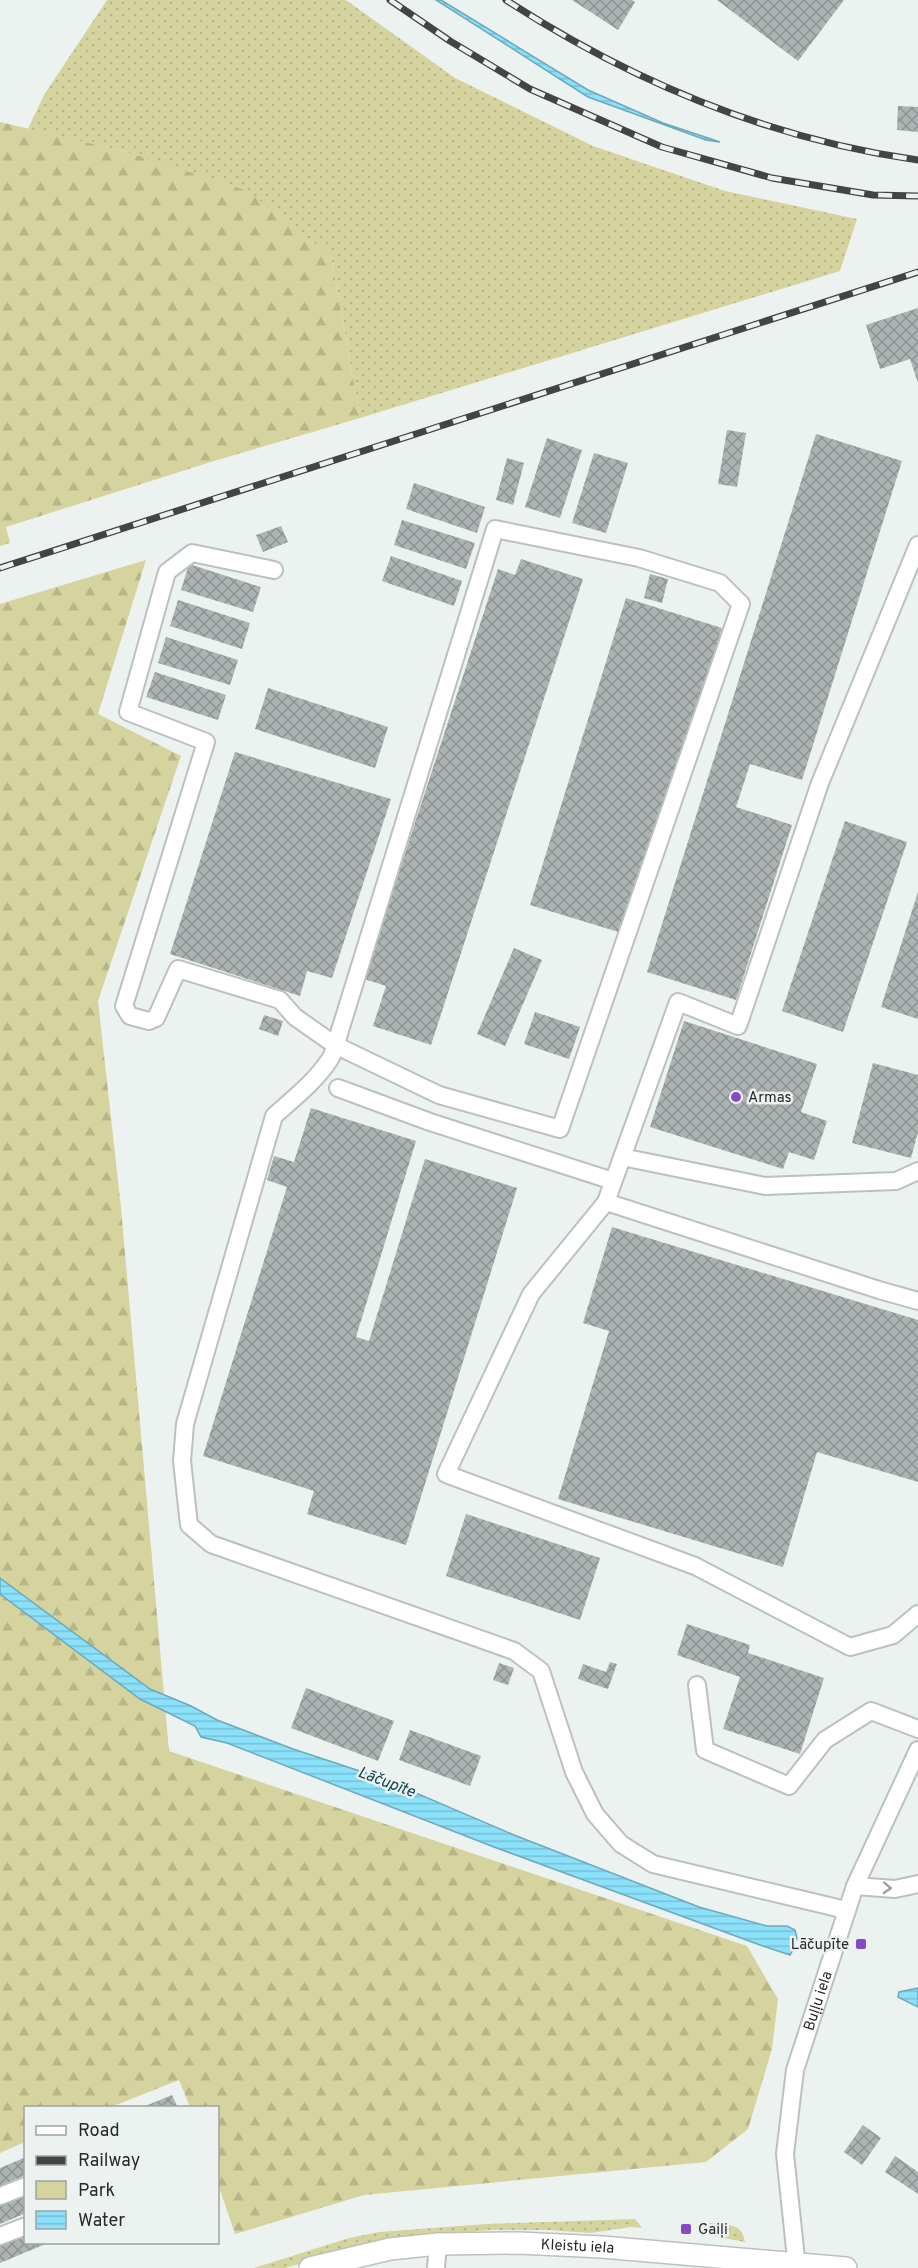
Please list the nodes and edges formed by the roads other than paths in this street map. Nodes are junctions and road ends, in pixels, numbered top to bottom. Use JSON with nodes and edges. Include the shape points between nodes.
{"nodes":[{"id":1,"x":918,"y":545,"type":"edge"},
{"id":2,"x":274,"y":570,"type":"dead end"},
{"id":3,"x":335,"y":1045,"type":"junction"},
{"id":4,"x":338,"y":1088,"type":"dead end"},
{"id":5,"x":622,"y":1157,"type":"junction"},
{"id":6,"x":918,"y":1171,"type":"edge"},
{"id":7,"x":613,"y":1181,"type":"junction"},
{"id":8,"x":606,"y":1202,"type":"junction"},
{"id":9,"x":918,"y":1300,"type":"edge"},
{"id":10,"x":918,"y":1614,"type":"edge"},
{"id":11,"x":697,"y":1685,"type":"dead end"},
{"id":12,"x":918,"y":1729,"type":"edge"},
{"id":13,"x":918,"y":1750,"type":"edge"},
{"id":14,"x":918,"y":1884,"type":"edge"},
{"id":15,"x":855,"y":1886,"type":"junction"},
{"id":16,"x":846,"y":1910,"type":"junction"},
{"id":17,"x":24,"y":2187,"type":"edge"},
{"id":18,"x":0,"y":2196,"type":"edge"},
{"id":19,"x":24,"y":2227,"type":"edge"},
{"id":20,"x":0,"y":2236,"type":"edge"},
{"id":21,"x":438,"y":2244,"type":"junction"},
{"id":22,"x":797,"y":2266,"type":"edge"},
{"id":23,"x":310,"y":2268,"type":"edge"},
{"id":24,"x":436,"y":2268,"type":"edge"},
{"id":25,"x":846,"y":2268,"type":"edge"}],
"edges":[{"from":1,"to":5,"type":"street","via":[[820,783],[738,1026],[678,1002]]},
{"from":2,"to":3,"type":"street","via":[[192,553],[167,572],[128,712],[206,742],[124,1006],[130,1016],[149,1021],[156,1018],[178,969],[280,1000],[295,1017]]},
{"from":3,"to":3,"type":"street","via":[[495,529],[619,553],[720,583],[741,604],[560,1129],[439,1095]]},
{"from":3,"to":16,"type":"street","via":[[331,1059],[274,1116],[185,1424],[182,1461],[189,1525],[211,1544],[514,1651],[541,1671],[574,1772],[595,1814],[621,1844],[653,1864]]},
{"from":4,"to":7,"type":"street"},
{"from":5,"to":6,"type":"street","via":[[765,1186],[896,1181]]},
{"from":5,"to":7,"type":"street"},
{"from":7,"to":8,"type":"street"},
{"from":8,"to":9,"type":"street"},
{"from":8,"to":10,"type":"street","via":[[531,1294],[446,1474],[695,1566],[850,1647],[892,1635]]},
{"from":11,"to":12,"type":"street","via":[[705,1750],[789,1786],[825,1740],[871,1711]]},
{"from":13,"to":15,"type":"street","name":"Buļļu iela"},
{"from":15,"to":14,"type":"street","one_way":true,"via":[[895,1889]]},
{"from":15,"to":16,"type":"street","name":"Buļļu iela"},
{"from":16,"to":22,"type":"street","name":"Buļļu iela","via":[[795,2070],[785,2154]]},
{"from":17,"to":18,"type":"street"},
{"from":19,"to":20,"type":"street"},
{"from":21,"to":22,"type":"main road","name":"Kleistu iela","via":[[602,2247]]},
{"from":21,"to":23,"type":"main road","name":"Kleistu iela","via":[[390,2249]]},
{"from":21,"to":24,"type":"street"},
{"from":22,"to":25,"type":"main road","name":"Kleistu iela"}]}
